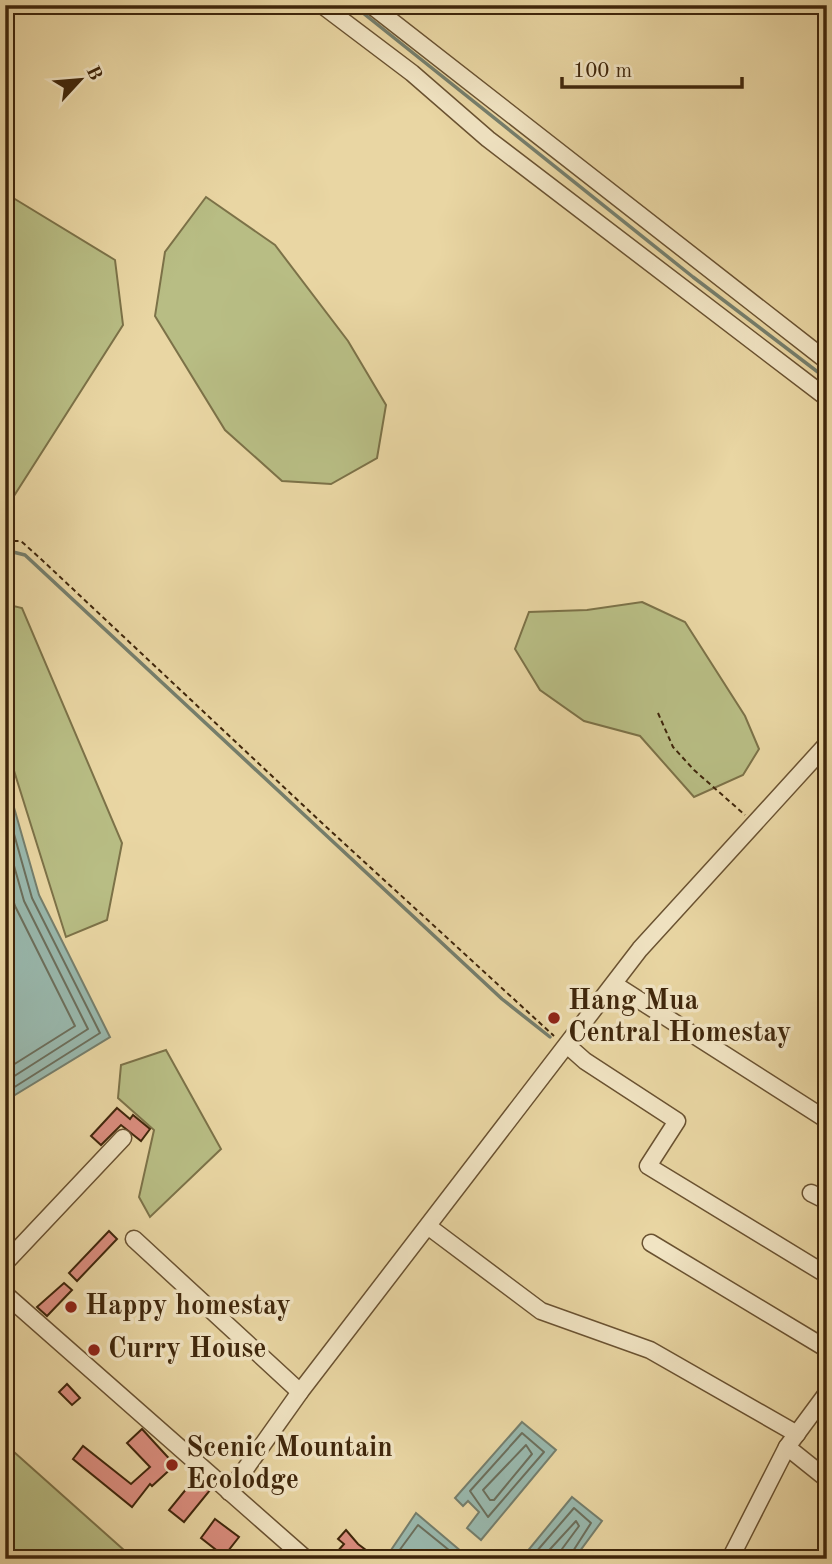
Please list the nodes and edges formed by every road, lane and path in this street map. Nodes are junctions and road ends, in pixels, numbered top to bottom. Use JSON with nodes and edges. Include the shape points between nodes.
{"nodes":[{"id":1,"x":322,"y":5,"type":"edge"},
{"id":2,"x":371,"y":5,"type":"edge"},
{"id":3,"x":827,"y":361,"type":"edge"},
{"id":4,"x":827,"y":398,"type":"edge"},
{"id":5,"x":5,"y":541,"type":"edge"},
{"id":6,"x":658,"y":713,"type":"dead end"},
{"id":7,"x":827,"y":744,"type":"edge"},
{"id":8,"x":753,"y":823,"type":"junction"},
{"id":9,"x":614,"y":984,"type":"junction"},
{"id":10,"x":567,"y":1045,"type":"junction"},
{"id":11,"x":827,"y":1120,"type":"edge"},
{"id":12,"x":122,"y":1138,"type":"dead end"},
{"id":13,"x":811,"y":1194,"type":"dead end"},
{"id":14,"x":827,"y":1201,"type":"edge"},
{"id":15,"x":429,"y":1227,"type":"junction"},
{"id":16,"x":134,"y":1239,"type":"dead end"},
{"id":17,"x":651,"y":1243,"type":"dead end"},
{"id":18,"x":5,"y":1263,"type":"edge"},
{"id":19,"x":827,"y":1275,"type":"edge"},
{"id":20,"x":5,"y":1294,"type":"edge"},
{"id":21,"x":827,"y":1349,"type":"edge"},
{"id":22,"x":300,"y":1392,"type":"junction"},
{"id":23,"x":827,"y":1393,"type":"edge"},
{"id":24,"x":792,"y":1441,"type":"junction"},
{"id":25,"x":827,"y":1479,"type":"edge"},
{"id":26,"x":229,"y":1492,"type":"junction"},
{"id":27,"x":306,"y":1559,"type":"edge"},
{"id":28,"x":730,"y":1559,"type":"edge"}],
"edges":[{"from":1,"to":4,"type":"street","via":[[412,73],[488,139]]},
{"from":2,"to":3,"type":"street"},
{"from":5,"to":10,"type":"path","via":[[20,541],[42,559],[544,1029]]},
{"from":6,"to":8,"type":"path","via":[[673,747]]},
{"from":7,"to":8,"type":"street"},
{"from":8,"to":9,"type":"street"},
{"from":9,"to":10,"type":"street"},
{"from":9,"to":11,"type":"street"},
{"from":10,"to":15,"type":"street"},
{"from":10,"to":19,"type":"street","via":[[677,1121],[648,1166]]},
{"from":12,"to":18,"type":"street"},
{"from":13,"to":14,"type":"street"},
{"from":15,"to":22,"type":"street"},
{"from":15,"to":24,"type":"street","via":[[541,1311],[650,1350]]},
{"from":16,"to":22,"type":"street"},
{"from":17,"to":21,"type":"street"},
{"from":20,"to":26,"type":"street"},
{"from":22,"to":26,"type":"street"},
{"from":23,"to":24,"type":"street"},
{"from":24,"to":25,"type":"street"},
{"from":24,"to":28,"type":"street"},
{"from":26,"to":27,"type":"street"}]}
